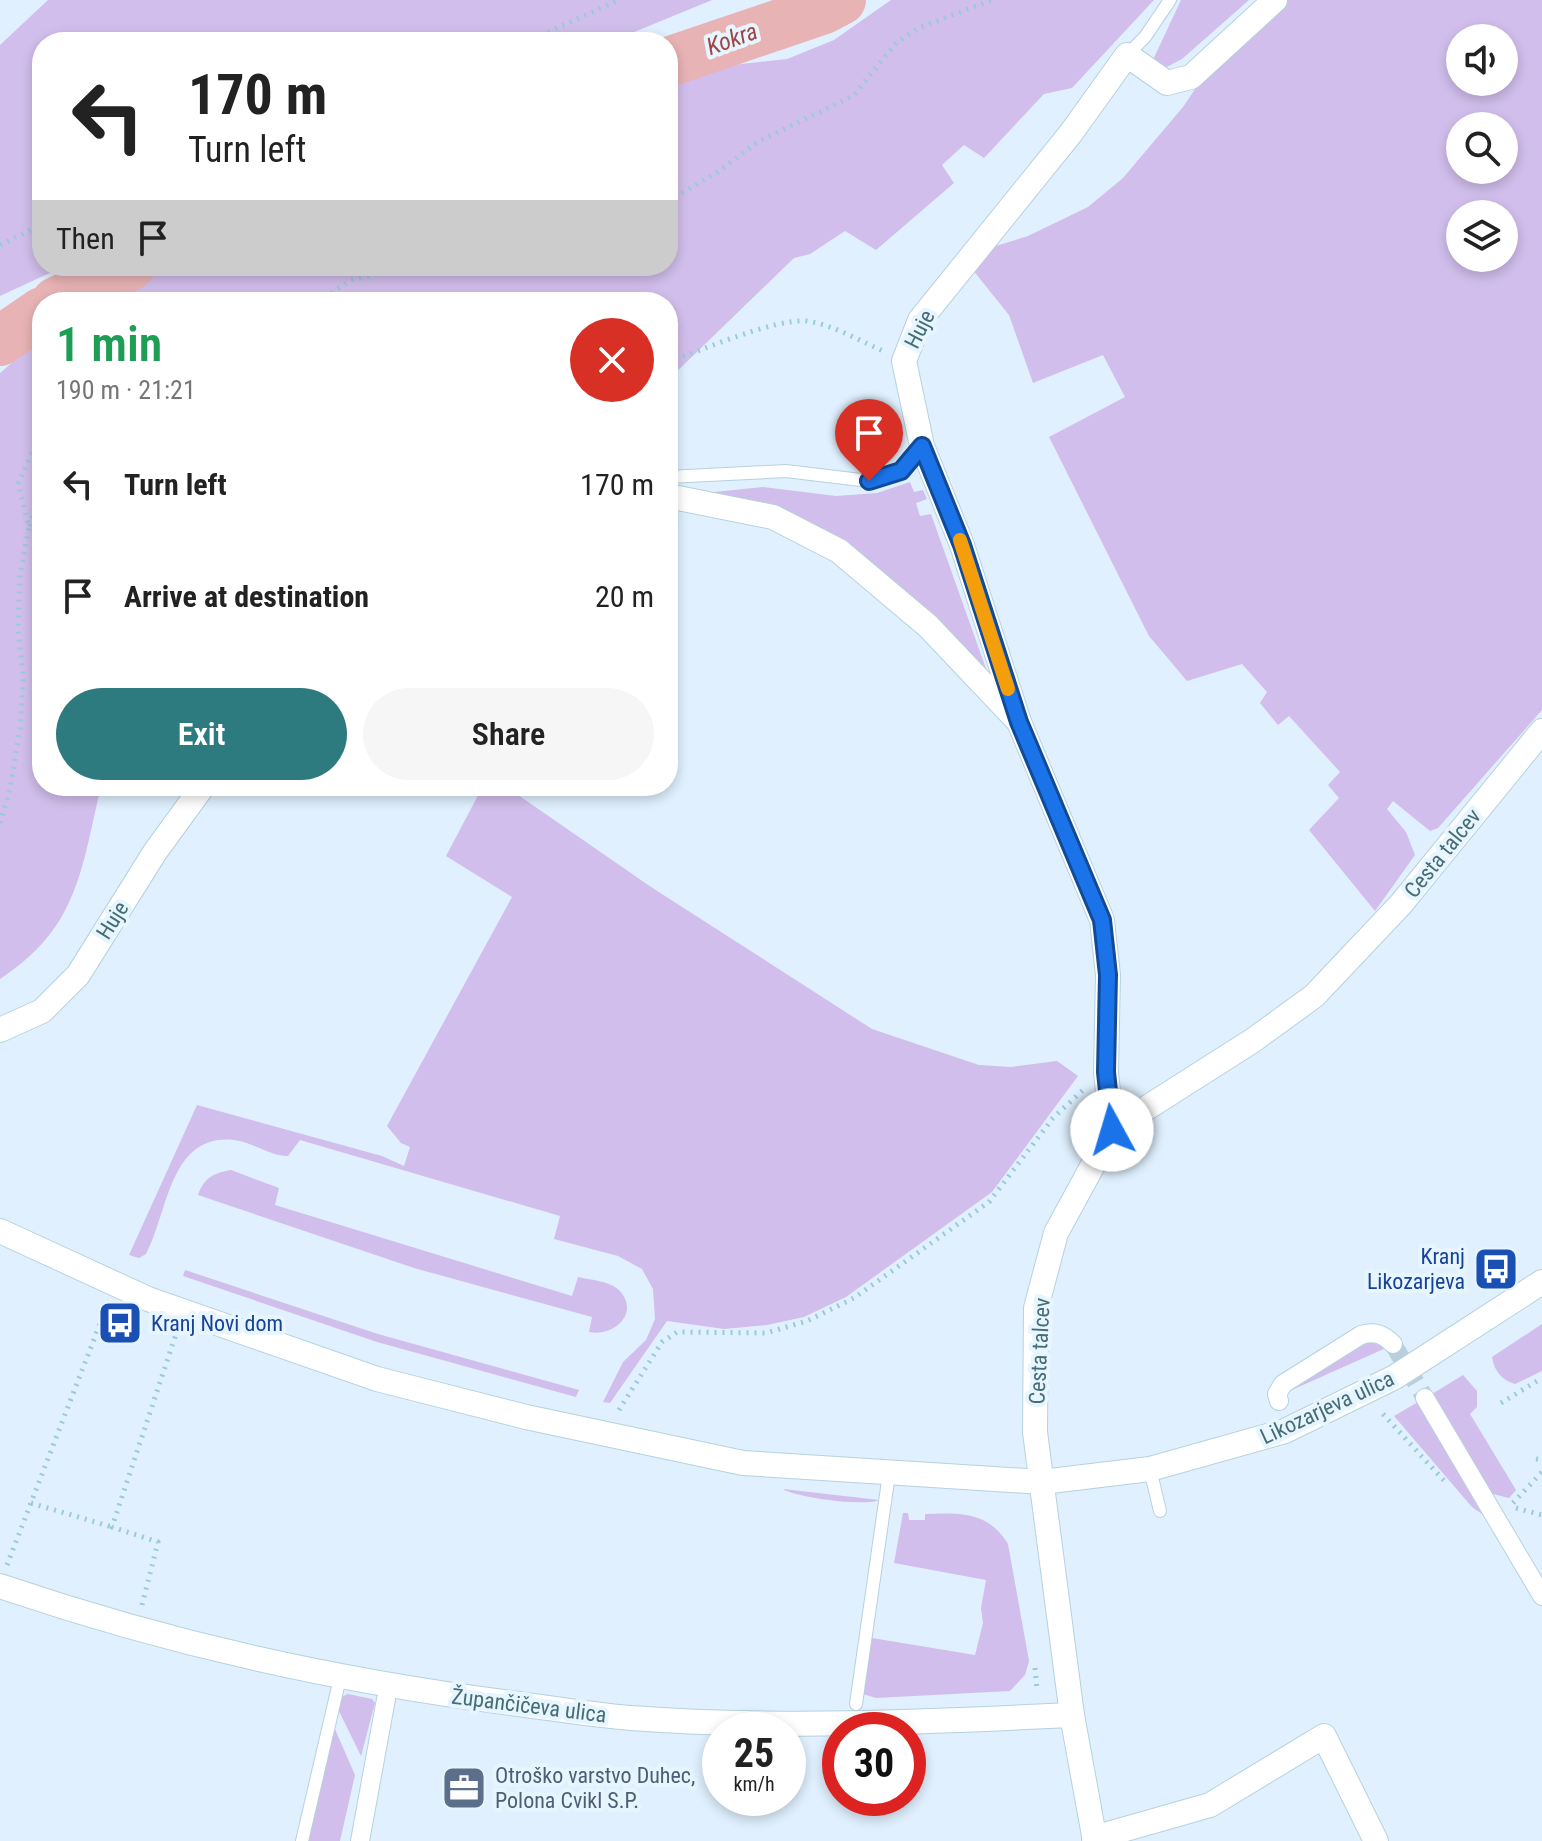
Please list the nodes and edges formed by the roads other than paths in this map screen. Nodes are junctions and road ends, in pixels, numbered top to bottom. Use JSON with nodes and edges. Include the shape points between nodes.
{"nodes":[{"id":1,"x":1170,"y":0,"type":"edge"},
{"id":2,"x":1275,"y":0,"type":"edge"},
{"id":3,"x":1127,"y":55,"type":"junction"},
{"id":4,"x":922,"y":446,"type":"junction"},
{"id":5,"x":678,"y":476,"type":"edge"},
{"id":6,"x":678,"y":498,"type":"edge"},
{"id":7,"x":1019,"y":722,"type":"junction"},
{"id":8,"x":1542,"y":731,"type":"edge"},
{"id":9,"x":196,"y":796,"type":"edge"},
{"id":10,"x":0,"y":1030,"type":"edge"},
{"id":11,"x":1112,"y":1130,"type":"junction"},
{"id":12,"x":0,"y":1231,"type":"edge"},
{"id":13,"x":1542,"y":1282,"type":"edge"},
{"id":14,"x":1393,"y":1344,"type":"dead end"},
{"id":15,"x":1425,"y":1398,"type":"tunnel mouth"},
{"id":16,"x":1279,"y":1401,"type":"dead end"},
{"id":17,"x":1150,"y":1469,"type":"junction"},
{"id":18,"x":889,"y":1474,"type":"junction"},
{"id":19,"x":1042,"y":1482,"type":"junction"},
{"id":20,"x":1160,"y":1511,"type":"dead end"},
{"id":21,"x":4,"y":1576,"type":"edge"},
{"id":22,"x":1542,"y":1596,"type":"edge"},
{"id":23,"x":340,"y":1678,"type":"junction"},
{"id":24,"x":386,"y":1699,"type":"dead end"},
{"id":25,"x":856,"y":1704,"type":"dead end"},
{"id":26,"x":1072,"y":1715,"type":"junction"},
{"id":27,"x":1094,"y":1839,"type":"edge"},
{"id":28,"x":302,"y":1841,"type":"edge"},
{"id":29,"x":360,"y":1841,"type":"edge"},
{"id":30,"x":1376,"y":1841,"type":"edge"}],
"edges":[{"from":1,"to":3,"type":"lane","name":"Huje"},
{"from":2,"to":3,"type":"street","via":[[1191,77],[1167,83]]},
{"from":3,"to":4,"type":"street","name":"Huje","via":[[920,320],[904,361]]},
{"from":4,"to":5,"type":"lane","via":[[901,471],[869,481],[786,471]]},
{"from":4,"to":7,"type":"street","name":"Huje","via":[[962,545]]},
{"from":6,"to":7,"type":"street","name":"Huje","via":[[773,517],[839,551],[928,626]]},
{"from":7,"to":11,"type":"street","name":"Huje","via":[[1102,920]]},
{"from":8,"to":11,"type":"street","name":"Cesta talcev","via":[[1401,904],[1314,996]]},
{"from":9,"to":10,"type":"street","name":"Huje","via":[[78,975],[42,1011]]},
{"from":11,"to":19,"type":"street","name":"Cesta talcev","via":[[1056,1233],[1036,1308],[1035,1432]]},
{"from":12,"to":18,"type":"street","via":[[148,1299],[377,1379],[582,1431],[743,1463]]},
{"from":13,"to":17,"type":"street","name":"Likozarjeva ulica","via":[[1395,1377],[1317,1416],[1285,1431]]},
{"from":14,"to":16,"type":"street","via":[[1372,1332],[1361,1335],[1283,1384]]},
{"from":15,"to":22,"type":"street"},
{"from":17,"to":19,"type":"street","name":"Likozarjeva ulica"},
{"from":17,"to":20,"type":"lane"},
{"from":18,"to":19,"type":"street"},
{"from":18,"to":25,"type":"lane"},
{"from":19,"to":26,"type":"street","name":"Cesta talcev"},
{"from":21,"to":23,"type":"street","name":"Župančičeva ulica","via":[[190,1645]]},
{"from":23,"to":26,"type":"street","name":"Župančičeva ulica","via":[[630,1718],[853,1725]]},
{"from":23,"to":28,"type":"lane"},
{"from":24,"to":29,"type":"street"},
{"from":26,"to":27,"type":"street","name":"Cesta talcev"},
{"from":27,"to":30,"type":"street","via":[[1210,1805],[1324,1736]]}]}
